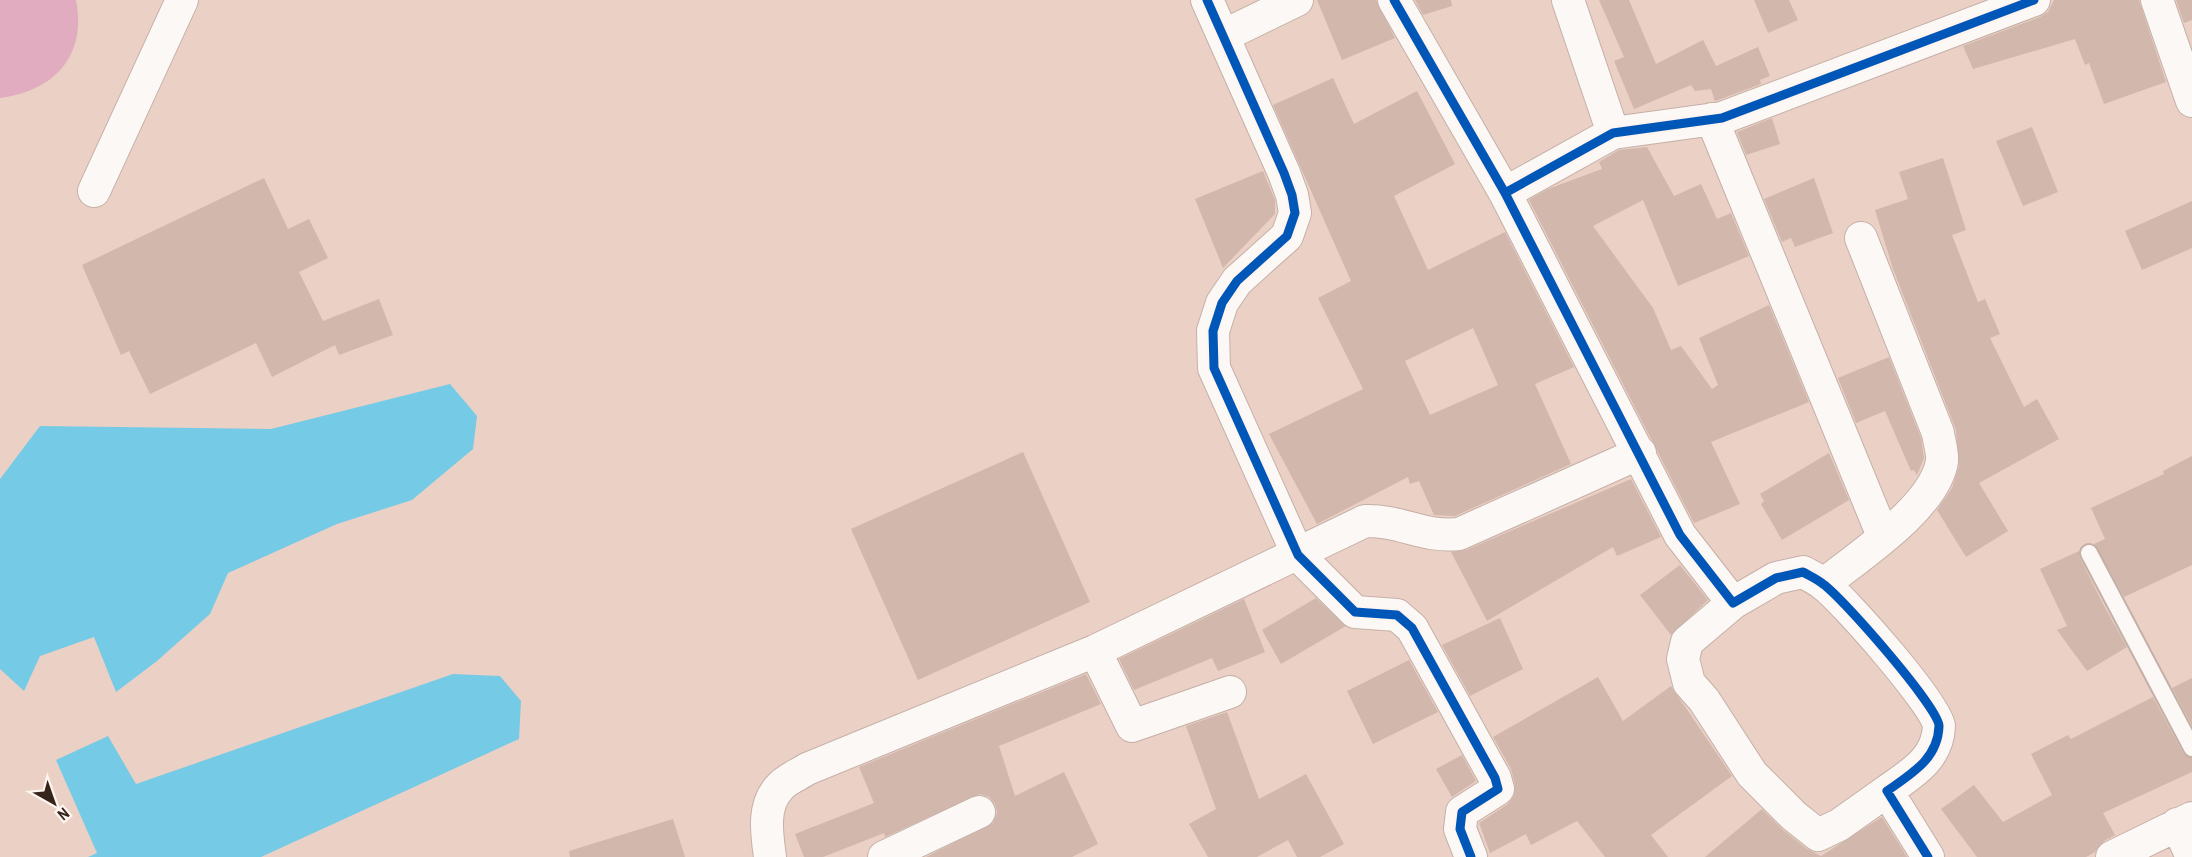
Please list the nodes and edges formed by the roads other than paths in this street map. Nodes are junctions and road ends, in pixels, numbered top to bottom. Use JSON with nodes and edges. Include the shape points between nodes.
{"nodes":[{"id":1,"x":182,"y":0,"type":"edge"},
{"id":2,"x":1207,"y":0,"type":"edge"},
{"id":3,"x":1298,"y":0,"type":"edge"},
{"id":4,"x":1394,"y":0,"type":"edge"},
{"id":5,"x":1568,"y":0,"type":"edge"},
{"id":6,"x":2034,"y":0,"type":"edge"},
{"id":7,"x":2157,"y":0,"type":"edge"},
{"id":8,"x":1223,"y":36,"type":"junction"},
{"id":9,"x":2192,"y":101,"type":"edge"},
{"id":10,"x":1712,"y":119,"type":"junction"},
{"id":11,"x":1613,"y":132,"type":"junction"},
{"id":12,"x":94,"y":191,"type":"dead end"},
{"id":13,"x":1505,"y":193,"type":"junction"},
{"id":14,"x":1861,"y":238,"type":"dead end"},
{"id":15,"x":1640,"y":453,"type":"junction"},
{"id":16,"x":1883,"y":536,"type":"junction"},
{"id":17,"x":2089,"y":553,"type":"dead end"},
{"id":18,"x":1298,"y":555,"type":"junction"},
{"id":19,"x":1824,"y":584,"type":"junction"},
{"id":20,"x":1733,"y":603,"type":"junction"},
{"id":21,"x":1095,"y":651,"type":"junction"},
{"id":22,"x":1230,"y":692,"type":"dead end"},
{"id":23,"x":2192,"y":748,"type":"edge"},
{"id":24,"x":1887,"y":791,"type":"junction"},
{"id":25,"x":979,"y":812,"type":"dead end"},
{"id":26,"x":2185,"y":821,"type":"edge"},
{"id":27,"x":770,"y":857,"type":"edge"},
{"id":28,"x":885,"y":857,"type":"edge"},
{"id":29,"x":1471,"y":857,"type":"edge"},
{"id":30,"x":1928,"y":857,"type":"edge"},
{"id":31,"x":2112,"y":857,"type":"edge"},
{"id":32,"x":2192,"y":857,"type":"edge"}],
"edges":[{"from":1,"to":12,"type":"street"},
{"from":2,"to":8,"type":"street"},
{"from":3,"to":8,"type":"street"},
{"from":4,"to":13,"type":"street"},
{"from":5,"to":11,"type":"street"},
{"from":6,"to":10,"type":"street"},
{"from":7,"to":9,"type":"street"},
{"from":8,"to":18,"type":"street","via":[[1284,173],[1295,213],[1287,236],[1237,281],[1222,303],[1213,330],[1214,368]]},
{"from":10,"to":11,"type":"street"},
{"from":10,"to":16,"type":"street"},
{"from":11,"to":13,"type":"street"},
{"from":13,"to":15,"type":"street"},
{"from":14,"to":16,"type":"street","via":[[1938,433],[1942,460],[1935,481],[1918,507]]},
{"from":15,"to":18,"type":"street","via":[[1459,534],[1438,537],[1384,520],[1365,521]]},
{"from":15,"to":20,"type":"street","via":[[1680,535]]},
{"from":16,"to":19,"type":"street"},
{"from":17,"to":23,"type":"lane"},
{"from":18,"to":21,"type":"street"},
{"from":18,"to":29,"type":"street","via":[[1355,612],[1397,615],[1412,628],[1498,789],[1462,812],[1460,829]]},
{"from":19,"to":20,"type":"street","via":[[1803,573],[1776,578]]},
{"from":19,"to":24,"type":"street","via":[[1875,638],[1939,723],[1937,741],[1923,766]]},
{"from":20,"to":24,"type":"street","via":[[1687,642],[1684,669],[1689,683],[1752,774],[1818,835]]},
{"from":21,"to":22,"type":"street","via":[[1132,726]]},
{"from":21,"to":27,"type":"street","via":[[807,769],[788,781],[779,787],[766,821]]},
{"from":24,"to":30,"type":"street"},
{"from":25,"to":28,"type":"street"},
{"from":26,"to":31,"type":"street"},
{"from":26,"to":32,"type":"street"}]}
